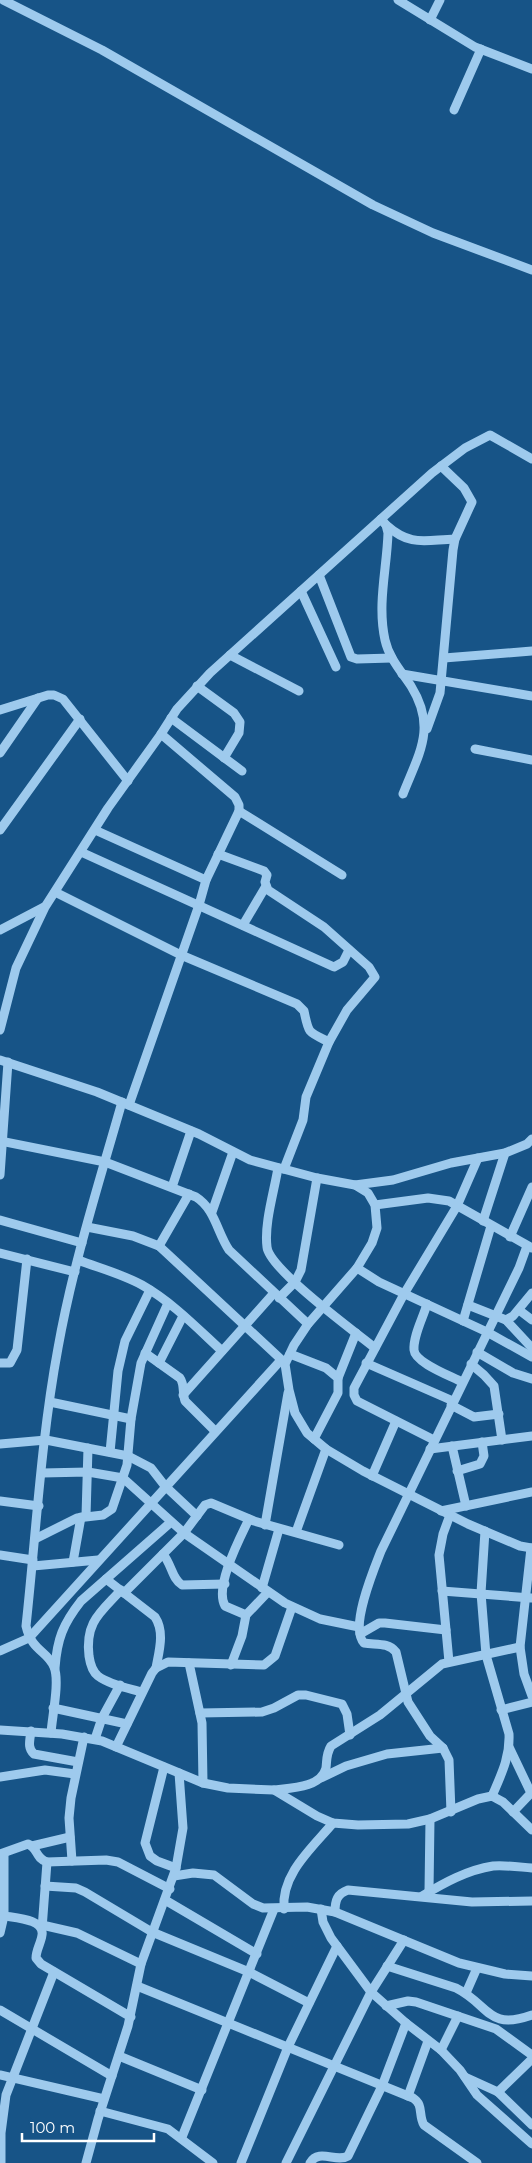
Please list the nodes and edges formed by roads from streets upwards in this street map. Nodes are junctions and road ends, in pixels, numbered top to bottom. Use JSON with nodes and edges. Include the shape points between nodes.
{"nodes":[{"id":1,"x":398,"y":0,"type":"edge"},
{"id":2,"x":440,"y":0,"type":"edge"},
{"id":3,"x":5,"y":1,"type":"edge"},
{"id":4,"x":430,"y":20,"type":"junction"},
{"id":5,"x":481,"y":49,"type":"junction"},
{"id":6,"x":532,"y":69,"type":"edge"},
{"id":7,"x":454,"y":110,"type":"dead end"},
{"id":8,"x":532,"y":270,"type":"edge"},
{"id":9,"x":532,"y":459,"type":"edge"},
{"id":10,"x":441,"y":466,"type":"junction"},
{"id":11,"x":384,"y":522,"type":"junction"},
{"id":12,"x":456,"y":539,"type":"junction"},
{"id":13,"x":320,"y":575,"type":"junction"},
{"id":14,"x":301,"y":592,"type":"junction"},
{"id":15,"x":532,"y":651,"type":"edge"},
{"id":16,"x":230,"y":655,"type":"junction"},
{"id":17,"x":392,"y":658,"type":"junction"},
{"id":18,"x":444,"y":658,"type":"junction"},
{"id":19,"x":336,"y":667,"type":"dead end"},
{"id":20,"x":402,"y":674,"type":"junction"},
{"id":21,"x":442,"y":681,"type":"junction"},
{"id":22,"x":197,"y":686,"type":"junction"},
{"id":23,"x":299,"y":691,"type":"dead end"},
{"id":24,"x":532,"y":696,"type":"edge"},
{"id":25,"x":38,"y":698,"type":"junction"},
{"id":26,"x":0,"y":710,"type":"edge"},
{"id":27,"x":171,"y":718,"type":"junction"},
{"id":28,"x":80,"y":720,"type":"junction"},
{"id":29,"x":426,"y":731,"type":"junction"},
{"id":30,"x":161,"y":734,"type":"junction"},
{"id":31,"x":475,"y":749,"type":"dead end"},
{"id":32,"x":0,"y":753,"type":"edge"},
{"id":33,"x":224,"y":758,"type":"junction"},
{"id":34,"x":532,"y":760,"type":"edge"},
{"id":35,"x":242,"y":771,"type":"dead end"},
{"id":36,"x":128,"y":781,"type":"junction"},
{"id":37,"x":403,"y":794,"type":"dead end"},
{"id":38,"x":239,"y":811,"type":"junction"},
{"id":39,"x":0,"y":830,"type":"edge"},
{"id":40,"x":94,"y":830,"type":"junction"},
{"id":41,"x":81,"y":852,"type":"junction"},
{"id":42,"x":218,"y":854,"type":"junction"},
{"id":43,"x":342,"y":875,"type":"dead end"},
{"id":44,"x":206,"y":880,"type":"junction"},
{"id":45,"x":266,"y":886,"type":"junction"},
{"id":46,"x":55,"y":892,"type":"junction"},
{"id":47,"x":199,"y":905,"type":"junction"},
{"id":48,"x":45,"y":907,"type":"junction"},
{"id":49,"x":243,"y":925,"type":"junction"},
{"id":50,"x":0,"y":930,"type":"edge"},
{"id":51,"x":350,"y":950,"type":"junction"},
{"id":52,"x":182,"y":955,"type":"junction"},
{"id":53,"x":0,"y":1030,"type":"edge"},
{"id":54,"x":328,"y":1042,"type":"junction"},
{"id":55,"x":4,"y":1061,"type":"edge"},
{"id":56,"x":125,"y":1103,"type":"junction"},
{"id":57,"x":191,"y":1131,"type":"junction"},
{"id":58,"x":532,"y":1140,"type":"edge"},
{"id":59,"x":2,"y":1141,"type":"edge"},
{"id":60,"x":510,"y":1151,"type":"junction"},
{"id":61,"x":532,"y":1151,"type":"edge"},
{"id":62,"x":233,"y":1152,"type":"junction"},
{"id":63,"x":478,"y":1158,"type":"junction"},
{"id":64,"x":105,"y":1162,"type":"junction"},
{"id":65,"x":281,"y":1169,"type":"junction"},
{"id":66,"x":0,"y":1175,"type":"edge"},
{"id":67,"x":317,"y":1178,"type":"junction"},
{"id":68,"x":354,"y":1184,"type":"junction"},
{"id":69,"x":172,"y":1187,"type":"junction"},
{"id":70,"x":532,"y":1187,"type":"edge"},
{"id":71,"x":189,"y":1194,"type":"junction"},
{"id":72,"x":375,"y":1206,"type":"junction"},
{"id":73,"x":457,"y":1206,"type":"junction"},
{"id":74,"x":212,"y":1212,"type":"junction"},
{"id":75,"x":0,"y":1220,"type":"edge"},
{"id":76,"x":487,"y":1224,"type":"junction"},
{"id":77,"x":86,"y":1227,"type":"junction"},
{"id":78,"x":510,"y":1237,"type":"junction"},
{"id":79,"x":82,"y":1243,"type":"junction"},
{"id":80,"x":159,"y":1246,"type":"junction"},
{"id":81,"x":529,"y":1247,"type":"edge"},
{"id":82,"x":0,"y":1253,"type":"edge"},
{"id":83,"x":27,"y":1259,"type":"junction"},
{"id":84,"x":78,"y":1260,"type":"junction"},
{"id":85,"x":357,"y":1268,"type":"junction"},
{"id":86,"x":75,"y":1272,"type":"junction"},
{"id":87,"x":295,"y":1282,"type":"junction"},
{"id":88,"x":150,"y":1290,"type":"junction"},
{"id":89,"x":532,"y":1293,"type":"edge"},
{"id":90,"x":404,"y":1294,"type":"junction"},
{"id":91,"x":277,"y":1296,"type":"junction"},
{"id":92,"x":168,"y":1304,"type":"junction"},
{"id":93,"x":427,"y":1304,"type":"junction"},
{"id":94,"x":468,"y":1305,"type":"junction"},
{"id":95,"x":323,"y":1307,"type":"junction"},
{"id":96,"x":519,"y":1310,"type":"junction"},
{"id":97,"x":183,"y":1316,"type":"junction"},
{"id":98,"x":494,"y":1317,"type":"junction"},
{"id":99,"x":506,"y":1320,"type":"junction"},
{"id":100,"x":532,"y":1320,"type":"edge"},
{"id":101,"x":463,"y":1321,"type":"junction"},
{"id":102,"x":308,"y":1324,"type":"junction"},
{"id":103,"x":244,"y":1326,"type":"junction"},
{"id":104,"x":487,"y":1332,"type":"junction"},
{"id":105,"x":356,"y":1333,"type":"junction"},
{"id":106,"x":375,"y":1348,"type":"junction"},
{"id":107,"x":532,"y":1348,"type":"edge"},
{"id":108,"x":222,"y":1351,"type":"junction"},
{"id":109,"x":477,"y":1352,"type":"junction"},
{"id":110,"x":145,"y":1353,"type":"junction"},
{"id":111,"x":290,"y":1354,"type":"junction"},
{"id":112,"x":532,"y":1357,"type":"edge"},
{"id":113,"x":283,"y":1362,"type":"junction"},
{"id":114,"x":0,"y":1363,"type":"edge"},
{"id":115,"x":159,"y":1363,"type":"junction"},
{"id":116,"x":366,"y":1363,"type":"junction"},
{"id":117,"x":470,"y":1364,"type":"junction"},
{"id":118,"x":338,"y":1378,"type":"junction"},
{"id":119,"x":532,"y":1380,"type":"edge"},
{"id":120,"x":462,"y":1382,"type":"junction"},
{"id":121,"x":289,"y":1390,"type":"junction"},
{"id":122,"x":183,"y":1395,"type":"junction"},
{"id":123,"x":50,"y":1402,"type":"junction"},
{"id":124,"x":452,"y":1403,"type":"junction"},
{"id":125,"x":498,"y":1414,"type":"junction"},
{"id":126,"x":115,"y":1416,"type":"junction"},
{"id":127,"x":131,"y":1419,"type":"junction"},
{"id":128,"x":396,"y":1421,"type":"junction"},
{"id":129,"x":215,"y":1431,"type":"junction"},
{"id":130,"x":532,"y":1436,"type":"edge"},
{"id":131,"x":314,"y":1439,"type":"junction"},
{"id":132,"x":46,"y":1440,"type":"junction"},
{"id":133,"x":502,"y":1440,"type":"junction"},
{"id":134,"x":482,"y":1442,"type":"junction"},
{"id":135,"x":0,"y":1444,"type":"edge"},
{"id":136,"x":432,"y":1444,"type":"junction"},
{"id":137,"x":452,"y":1446,"type":"junction"},
{"id":138,"x":88,"y":1448,"type":"junction"},
{"id":139,"x":326,"y":1449,"type":"junction"},
{"id":140,"x":110,"y":1452,"type":"junction"},
{"id":141,"x":128,"y":1456,"type":"junction"},
{"id":142,"x":458,"y":1471,"type":"junction"},
{"id":143,"x":88,"y":1472,"type":"junction"},
{"id":144,"x":42,"y":1473,"type":"junction"},
{"id":145,"x":372,"y":1476,"type":"junction"},
{"id":146,"x":124,"y":1478,"type":"junction"},
{"id":147,"x":165,"y":1486,"type":"junction"},
{"id":148,"x":532,"y":1492,"type":"edge"},
{"id":149,"x":407,"y":1494,"type":"junction"},
{"id":150,"x":0,"y":1501,"type":"edge"},
{"id":151,"x":150,"y":1502,"type":"junction"},
{"id":152,"x":39,"y":1506,"type":"junction"},
{"id":153,"x":466,"y":1506,"type":"junction"},
{"id":154,"x":446,"y":1513,"type":"junction"},
{"id":155,"x":197,"y":1516,"type":"junction"},
{"id":156,"x":84,"y":1517,"type":"junction"},
{"id":157,"x":249,"y":1519,"type":"junction"},
{"id":158,"x":171,"y":1522,"type":"junction"},
{"id":159,"x":265,"y":1525,"type":"junction"},
{"id":160,"x":279,"y":1529,"type":"junction"},
{"id":161,"x":485,"y":1531,"type":"junction"},
{"id":162,"x":296,"y":1532,"type":"junction"},
{"id":163,"x":184,"y":1533,"type":"junction"},
{"id":164,"x":35,"y":1539,"type":"junction"},
{"id":165,"x":339,"y":1545,"type":"dead end"},
{"id":166,"x":532,"y":1548,"type":"edge"},
{"id":167,"x":163,"y":1554,"type":"junction"},
{"id":168,"x":0,"y":1555,"type":"edge"},
{"id":169,"x":98,"y":1560,"type":"junction"},
{"id":170,"x":73,"y":1562,"type":"junction"},
{"id":171,"x":33,"y":1563,"type":"junction"},
{"id":172,"x":228,"y":1564,"type":"junction"},
{"id":173,"x":106,"y":1578,"type":"junction"},
{"id":174,"x":225,"y":1584,"type":"junction"},
{"id":175,"x":265,"y":1590,"type":"junction"},
{"id":176,"x":122,"y":1591,"type":"junction"},
{"id":177,"x":442,"y":1591,"type":"junction"},
{"id":178,"x":481,"y":1593,"type":"junction"},
{"id":179,"x":529,"y":1597,"type":"edge"},
{"id":180,"x":292,"y":1607,"type":"junction"},
{"id":181,"x":246,"y":1615,"type":"junction"},
{"id":182,"x":360,"y":1630,"type":"junction"},
{"id":183,"x":446,"y":1630,"type":"junction"},
{"id":184,"x":29,"y":1638,"type":"junction"},
{"id":185,"x":520,"y":1647,"type":"junction"},
{"id":186,"x":0,"y":1651,"type":"edge"},
{"id":187,"x":486,"y":1655,"type":"junction"},
{"id":188,"x":449,"y":1662,"type":"junction"},
{"id":189,"x":189,"y":1663,"type":"junction"},
{"id":190,"x":231,"y":1665,"type":"junction"},
{"id":191,"x":55,"y":1668,"type":"junction"},
{"id":192,"x":156,"y":1668,"type":"junction"},
{"id":193,"x":120,"y":1685,"type":"junction"},
{"id":194,"x":142,"y":1692,"type":"junction"},
{"id":195,"x":405,"y":1694,"type":"junction"},
{"id":196,"x":532,"y":1696,"type":"edge"},
{"id":197,"x":532,"y":1702,"type":"edge"},
{"id":198,"x":53,"y":1708,"type":"junction"},
{"id":199,"x":501,"y":1710,"type":"junction"},
{"id":200,"x":200,"y":1713,"type":"junction"},
{"id":201,"x":102,"y":1718,"type":"junction"},
{"id":202,"x":127,"y":1724,"type":"junction"},
{"id":203,"x":0,"y":1730,"type":"edge"},
{"id":204,"x":31,"y":1732,"type":"junction"},
{"id":205,"x":51,"y":1733,"type":"junction"},
{"id":206,"x":350,"y":1734,"type":"junction"},
{"id":207,"x":430,"y":1736,"type":"junction"},
{"id":208,"x":84,"y":1737,"type":"junction"},
{"id":209,"x":95,"y":1739,"type":"junction"},
{"id":210,"x":116,"y":1747,"type":"junction"},
{"id":211,"x":509,"y":1747,"type":"junction"},
{"id":212,"x":443,"y":1748,"type":"junction"},
{"id":213,"x":429,"y":1750,"type":"junction"},
{"id":214,"x":78,"y":1762,"type":"junction"},
{"id":215,"x":164,"y":1767,"type":"junction"},
{"id":216,"x":179,"y":1773,"type":"junction"},
{"id":217,"x":75,"y":1774,"type":"junction"},
{"id":218,"x":0,"y":1777,"type":"edge"},
{"id":219,"x":321,"y":1778,"type":"junction"},
{"id":220,"x":203,"y":1783,"type":"junction"},
{"id":221,"x":274,"y":1790,"type":"junction"},
{"id":222,"x":492,"y":1796,"type":"junction"},
{"id":223,"x":451,"y":1812,"type":"junction"},
{"id":224,"x":513,"y":1812,"type":"junction"},
{"id":225,"x":430,"y":1819,"type":"junction"},
{"id":226,"x":333,"y":1823,"type":"junction"},
{"id":227,"x":532,"y":1830,"type":"edge"},
{"id":228,"x":70,"y":1836,"type":"junction"},
{"id":229,"x":32,"y":1846,"type":"junction"},
{"id":230,"x":1,"y":1855,"type":"edge"},
{"id":231,"x":72,"y":1861,"type":"junction"},
{"id":232,"x":47,"y":1862,"type":"junction"},
{"id":233,"x":532,"y":1868,"type":"edge"},
{"id":234,"x":175,"y":1872,"type":"junction"},
{"id":235,"x":45,"y":1886,"type":"junction"},
{"id":236,"x":170,"y":1889,"type":"junction"},
{"id":237,"x":425,"y":1894,"type":"junction"},
{"id":238,"x":165,"y":1900,"type":"junction"},
{"id":239,"x":532,"y":1901,"type":"edge"},
{"id":240,"x":279,"y":1909,"type":"junction"},
{"id":241,"x":321,"y":1909,"type":"junction"},
{"id":242,"x":335,"y":1912,"type":"junction"},
{"id":243,"x":2,"y":1916,"type":"edge"},
{"id":244,"x":42,"y":1927,"type":"junction"},
{"id":245,"x":152,"y":1932,"type":"junction"},
{"id":246,"x":0,"y":1933,"type":"edge"},
{"id":247,"x":404,"y":1940,"type":"junction"},
{"id":248,"x":337,"y":1946,"type":"junction"},
{"id":249,"x":256,"y":1954,"type":"junction"},
{"id":250,"x":141,"y":1964,"type":"junction"},
{"id":251,"x":387,"y":1966,"type":"junction"},
{"id":252,"x":477,"y":1968,"type":"junction"},
{"id":253,"x":54,"y":1972,"type":"junction"},
{"id":254,"x":249,"y":1972,"type":"junction"},
{"id":255,"x":532,"y":1976,"type":"edge"},
{"id":256,"x":137,"y":1986,"type":"junction"},
{"id":257,"x":371,"y":1992,"type":"junction"},
{"id":258,"x":466,"y":1993,"type":"junction"},
{"id":259,"x":309,"y":2003,"type":"junction"},
{"id":260,"x":386,"y":2006,"type":"junction"},
{"id":261,"x":0,"y":2010,"type":"edge"},
{"id":262,"x":532,"y":2015,"type":"edge"},
{"id":263,"x":458,"y":2016,"type":"junction"},
{"id":264,"x":131,"y":2017,"type":"junction"},
{"id":265,"x":229,"y":2023,"type":"junction"},
{"id":266,"x":406,"y":2024,"type":"junction"},
{"id":267,"x":32,"y":2028,"type":"junction"},
{"id":268,"x":428,"y":2041,"type":"junction"},
{"id":269,"x":288,"y":2047,"type":"junction"},
{"id":270,"x":441,"y":2050,"type":"junction"},
{"id":271,"x":532,"y":2055,"type":"edge"},
{"id":272,"x":119,"y":2056,"type":"junction"},
{"id":273,"x":532,"y":2059,"type":"edge"},
{"id":274,"x":334,"y":2066,"type":"junction"},
{"id":275,"x":0,"y":2074,"type":"edge"},
{"id":276,"x":112,"y":2076,"type":"junction"},
{"id":277,"x":465,"y":2077,"type":"junction"},
{"id":278,"x":13,"y":2078,"type":"junction"},
{"id":279,"x":382,"y":2086,"type":"junction"},
{"id":280,"x":202,"y":2090,"type":"junction"},
{"id":281,"x":498,"y":2092,"type":"junction"},
{"id":282,"x":408,"y":2096,"type":"junction"},
{"id":283,"x":104,"y":2099,"type":"junction"},
{"id":284,"x":100,"y":2111,"type":"junction"},
{"id":285,"x":532,"y":2125,"type":"edge"},
{"id":286,"x":182,"y":2137,"type":"junction"},
{"id":287,"x":532,"y":2144,"type":"edge"},
{"id":288,"x":1,"y":2163,"type":"edge"},
{"id":289,"x":86,"y":2163,"type":"edge"},
{"id":290,"x":212,"y":2163,"type":"edge"},
{"id":291,"x":242,"y":2163,"type":"edge"},
{"id":292,"x":286,"y":2163,"type":"edge"},
{"id":293,"x":310,"y":2163,"type":"edge"},
{"id":294,"x":477,"y":2163,"type":"edge"}],
"edges":[{"from":1,"to":4,"type":"street"},
{"from":2,"to":4,"type":"street"},
{"from":3,"to":8,"type":"street","via":[[102,50],[373,205],[433,233]]},
{"from":4,"to":5,"type":"street"},
{"from":5,"to":6,"type":"street"},
{"from":5,"to":7,"type":"street"},
{"from":9,"to":10,"type":"street","via":[[490,435],[464,448]]},
{"from":10,"to":11,"type":"street"},
{"from":10,"to":12,"type":"street","via":[[464,488],[472,502]]},
{"from":11,"to":12,"type":"street","via":[[398,535],[412,541]]},
{"from":11,"to":13,"type":"street"},
{"from":11,"to":17,"type":"street","via":[[388,540],[382,612],[385,640]]},
{"from":12,"to":18,"type":"street"},
{"from":13,"to":14,"type":"street"},
{"from":13,"to":17,"type":"street","via":[[352,657]]},
{"from":14,"to":16,"type":"street"},
{"from":14,"to":19,"type":"street"},
{"from":15,"to":18,"type":"street"},
{"from":16,"to":22,"type":"street"},
{"from":16,"to":23,"type":"street"},
{"from":17,"to":20,"type":"street"},
{"from":18,"to":21,"type":"street"},
{"from":20,"to":21,"type":"street"},
{"from":20,"to":29,"type":"street","via":[[417,696]]},
{"from":21,"to":24,"type":"street"},
{"from":21,"to":29,"type":"street","via":[[438,704]]},
{"from":22,"to":27,"type":"street"},
{"from":22,"to":33,"type":"street","via":[[234,713],[240,722],[239,732]]},
{"from":25,"to":26,"type":"street"},
{"from":25,"to":28,"type":"street","via":[[54,694],[63,698]]},
{"from":25,"to":32,"type":"street"},
{"from":27,"to":30,"type":"street"},
{"from":27,"to":33,"type":"street"},
{"from":28,"to":36,"type":"street"},
{"from":28,"to":39,"type":"street"},
{"from":29,"to":37,"type":"street"},
{"from":30,"to":36,"type":"street"},
{"from":30,"to":38,"type":"street","via":[[235,797]]},
{"from":31,"to":34,"type":"street"},
{"from":33,"to":35,"type":"street"},
{"from":36,"to":40,"type":"street"},
{"from":38,"to":42,"type":"street"},
{"from":38,"to":43,"type":"street"},
{"from":40,"to":41,"type":"street"},
{"from":40,"to":44,"type":"street"},
{"from":41,"to":46,"type":"street"},
{"from":41,"to":47,"type":"street"},
{"from":42,"to":44,"type":"street"},
{"from":42,"to":45,"type":"street","via":[[264,871]]},
{"from":44,"to":47,"type":"street"},
{"from":45,"to":49,"type":"street"},
{"from":45,"to":51,"type":"street","via":[[314,919]]},
{"from":46,"to":48,"type":"street"},
{"from":46,"to":52,"type":"street"},
{"from":47,"to":49,"type":"street"},
{"from":47,"to":52,"type":"street"},
{"from":48,"to":50,"type":"street"},
{"from":48,"to":53,"type":"street","via":[[16,968]]},
{"from":49,"to":51,"type":"street","via":[[334,967],[343,962]]},
{"from":51,"to":54,"type":"street","via":[[375,977],[347,1010]]},
{"from":52,"to":54,"type":"street","via":[[297,1004],[304,1011],[308,1030]]},
{"from":52,"to":56,"type":"street"},
{"from":54,"to":65,"type":"street","via":[[306,1097],[303,1120]]},
{"from":55,"to":56,"type":"street"},
{"from":55,"to":59,"type":"street"},
{"from":56,"to":57,"type":"street"},
{"from":56,"to":64,"type":"street"},
{"from":57,"to":62,"type":"street"},
{"from":57,"to":69,"type":"street"},
{"from":58,"to":60,"type":"street"},
{"from":59,"to":64,"type":"street"},
{"from":59,"to":66,"type":"street"},
{"from":60,"to":61,"type":"street"},
{"from":60,"to":63,"type":"street"},
{"from":60,"to":76,"type":"street"},
{"from":62,"to":65,"type":"street"},
{"from":62,"to":74,"type":"street"},
{"from":63,"to":68,"type":"street","via":[[393,1180]]},
{"from":63,"to":73,"type":"street"},
{"from":64,"to":69,"type":"street"},
{"from":64,"to":77,"type":"street"},
{"from":65,"to":67,"type":"street"},
{"from":65,"to":87,"type":"street","via":[[268,1226],[267,1248],[276,1266]]},
{"from":67,"to":68,"type":"street"},
{"from":67,"to":87,"type":"street","via":[[304,1259]]},
{"from":68,"to":72,"type":"street","via":[[368,1192]]},
{"from":69,"to":71,"type":"street"},
{"from":70,"to":78,"type":"street"},
{"from":71,"to":74,"type":"street","via":[[206,1203]]},
{"from":71,"to":80,"type":"street"},
{"from":72,"to":73,"type":"street","via":[[428,1198],[449,1201]]},
{"from":72,"to":85,"type":"street","via":[[376,1228],[372,1244]]},
{"from":73,"to":76,"type":"street"},
{"from":73,"to":90,"type":"street"},
{"from":74,"to":91,"type":"street","via":[[229,1250]]},
{"from":75,"to":79,"type":"street"},
{"from":76,"to":78,"type":"street"},
{"from":76,"to":94,"type":"street"},
{"from":77,"to":79,"type":"street"},
{"from":77,"to":80,"type":"street","via":[[133,1236]]},
{"from":78,"to":81,"type":"street"},
{"from":79,"to":84,"type":"street"},
{"from":80,"to":103,"type":"street"},
{"from":81,"to":98,"type":"street"},
{"from":82,"to":83,"type":"street"},
{"from":83,"to":86,"type":"street"},
{"from":83,"to":114,"type":"street","via":[[17,1350],[10,1363]]},
{"from":84,"to":86,"type":"street"},
{"from":84,"to":88,"type":"street"},
{"from":85,"to":90,"type":"street"},
{"from":85,"to":95,"type":"street"},
{"from":86,"to":123,"type":"street","via":[[58,1347]]},
{"from":87,"to":91,"type":"street"},
{"from":87,"to":95,"type":"street"},
{"from":88,"to":92,"type":"street"},
{"from":88,"to":126,"type":"street","via":[[125,1341],[118,1371]]},
{"from":89,"to":96,"type":"street"},
{"from":90,"to":93,"type":"street"},
{"from":90,"to":106,"type":"street"},
{"from":91,"to":102,"type":"street"},
{"from":91,"to":103,"type":"street"},
{"from":92,"to":97,"type":"street"},
{"from":92,"to":110,"type":"street"},
{"from":93,"to":101,"type":"street"},
{"from":93,"to":120,"type":"street","via":[[414,1352],[417,1358]]},
{"from":94,"to":98,"type":"street"},
{"from":94,"to":101,"type":"street"},
{"from":95,"to":102,"type":"street"},
{"from":95,"to":105,"type":"street"},
{"from":96,"to":99,"type":"street"},
{"from":96,"to":100,"type":"street"},
{"from":97,"to":108,"type":"street"},
{"from":97,"to":115,"type":"street"},
{"from":98,"to":99,"type":"street"},
{"from":98,"to":104,"type":"street"},
{"from":99,"to":107,"type":"street"},
{"from":101,"to":104,"type":"street"},
{"from":102,"to":111,"type":"street"},
{"from":103,"to":108,"type":"street"},
{"from":103,"to":113,"type":"street"},
{"from":104,"to":109,"type":"street"},
{"from":104,"to":112,"type":"street"},
{"from":105,"to":106,"type":"street"},
{"from":105,"to":118,"type":"street"},
{"from":106,"to":116,"type":"street"},
{"from":108,"to":122,"type":"street"},
{"from":109,"to":117,"type":"street"},
{"from":109,"to":119,"type":"street"},
{"from":110,"to":115,"type":"street"},
{"from":110,"to":127,"type":"street","via":[[137,1378]]},
{"from":111,"to":113,"type":"street"},
{"from":111,"to":118,"type":"street","via":[[326,1368]]},
{"from":113,"to":121,"type":"street"},
{"from":113,"to":129,"type":"street"},
{"from":115,"to":122,"type":"street","via":[[180,1378]]},
{"from":116,"to":124,"type":"street"},
{"from":116,"to":128,"type":"street","via":[[354,1395],[357,1400]]},
{"from":117,"to":120,"type":"street"},
{"from":117,"to":125,"type":"street","via":[[494,1386]]},
{"from":118,"to":131,"type":"street","via":[[338,1393]]},
{"from":120,"to":124,"type":"street"},
{"from":121,"to":131,"type":"street","via":[[295,1413]]},
{"from":121,"to":159,"type":"street"},
{"from":122,"to":129,"type":"street","via":[[190,1407]]},
{"from":123,"to":126,"type":"street"},
{"from":123,"to":132,"type":"street"},
{"from":124,"to":125,"type":"street","via":[[474,1417]]},
{"from":124,"to":136,"type":"street"},
{"from":125,"to":133,"type":"street"},
{"from":126,"to":127,"type":"street"},
{"from":126,"to":140,"type":"street"},
{"from":127,"to":141,"type":"street"},
{"from":128,"to":136,"type":"street"},
{"from":128,"to":145,"type":"street"},
{"from":129,"to":147,"type":"street"},
{"from":130,"to":133,"type":"street"},
{"from":131,"to":139,"type":"street"},
{"from":132,"to":135,"type":"street"},
{"from":132,"to":138,"type":"street"},
{"from":132,"to":144,"type":"street"},
{"from":133,"to":134,"type":"street"},
{"from":134,"to":137,"type":"street"},
{"from":134,"to":142,"type":"street","via":[[484,1456],[480,1464]]},
{"from":136,"to":137,"type":"street"},
{"from":136,"to":149,"type":"street"},
{"from":137,"to":142,"type":"street"},
{"from":138,"to":140,"type":"street"},
{"from":138,"to":143,"type":"street"},
{"from":139,"to":145,"type":"street"},
{"from":139,"to":162,"type":"street"},
{"from":140,"to":141,"type":"street"},
{"from":141,"to":146,"type":"street"},
{"from":141,"to":147,"type":"street","via":[[151,1468]]},
{"from":142,"to":153,"type":"street"},
{"from":143,"to":144,"type":"street"},
{"from":143,"to":146,"type":"street"},
{"from":143,"to":156,"type":"street"},
{"from":144,"to":152,"type":"street"},
{"from":145,"to":149,"type":"street"},
{"from":146,"to":151,"type":"street"},
{"from":146,"to":156,"type":"street","via":[[112,1510],[103,1516]]},
{"from":147,"to":151,"type":"street"},
{"from":147,"to":155,"type":"street"},
{"from":148,"to":153,"type":"street"},
{"from":149,"to":154,"type":"street"},
{"from":149,"to":182,"type":"street","via":[[373,1573]]},
{"from":150,"to":152,"type":"street"},
{"from":151,"to":158,"type":"street"},
{"from":151,"to":169,"type":"street"},
{"from":152,"to":164,"type":"street"},
{"from":153,"to":154,"type":"street"},
{"from":154,"to":161,"type":"street"},
{"from":154,"to":177,"type":"street","via":[[439,1555]]},
{"from":155,"to":157,"type":"street","via":[[211,1503]]},
{"from":155,"to":163,"type":"street"},
{"from":156,"to":164,"type":"street"},
{"from":156,"to":170,"type":"street"},
{"from":157,"to":159,"type":"street"},
{"from":157,"to":172,"type":"street"},
{"from":158,"to":163,"type":"street"},
{"from":158,"to":173,"type":"street"},
{"from":159,"to":160,"type":"street"},
{"from":160,"to":162,"type":"street"},
{"from":160,"to":175,"type":"street"},
{"from":161,"to":166,"type":"street"},
{"from":161,"to":178,"type":"street"},
{"from":162,"to":165,"type":"street"},
{"from":163,"to":167,"type":"street"},
{"from":163,"to":172,"type":"street"},
{"from":164,"to":171,"type":"street"},
{"from":166,"to":179,"type":"street"},
{"from":167,"to":174,"type":"street","via":[[172,1567],[174,1578],[182,1585]]},
{"from":167,"to":176,"type":"street"},
{"from":168,"to":171,"type":"street"},
{"from":169,"to":170,"type":"street"},
{"from":169,"to":184,"type":"street"},
{"from":170,"to":171,"type":"street"},
{"from":171,"to":184,"type":"street","via":[[26,1626]]},
{"from":172,"to":174,"type":"street"},
{"from":172,"to":175,"type":"street"},
{"from":173,"to":176,"type":"street"},
{"from":173,"to":191,"type":"street","via":[[81,1601],[67,1621],[59,1636]]},
{"from":174,"to":181,"type":"street","via":[[222,1598],[225,1606]]},
{"from":175,"to":180,"type":"street"},
{"from":175,"to":181,"type":"street"},
{"from":176,"to":192,"type":"street","via":[[159,1623],[161,1638]]},
{"from":176,"to":193,"type":"street","via":[[93,1622],[87,1642],[89,1661],[96,1675]]},
{"from":177,"to":178,"type":"street"},
{"from":177,"to":183,"type":"street"},
{"from":178,"to":179,"type":"street"},
{"from":178,"to":187,"type":"street"},
{"from":179,"to":185,"type":"street"},
{"from":180,"to":182,"type":"street"},
{"from":180,"to":190,"type":"street","via":[[270,1662],[257,1666]]},
{"from":181,"to":190,"type":"street"},
{"from":182,"to":183,"type":"street","via":[[385,1623]]},
{"from":182,"to":195,"type":"street","via":[[364,1644],[385,1645],[396,1652]]},
{"from":183,"to":188,"type":"street"},
{"from":184,"to":186,"type":"street"},
{"from":184,"to":191,"type":"street"},
{"from":185,"to":187,"type":"street"},
{"from":185,"to":196,"type":"street","via":[[524,1674]]},
{"from":187,"to":188,"type":"street"},
{"from":187,"to":199,"type":"street"},
{"from":188,"to":195,"type":"street","via":[[436,1668]]},
{"from":189,"to":190,"type":"street"},
{"from":189,"to":192,"type":"street","via":[[168,1662]]},
{"from":189,"to":200,"type":"street"},
{"from":191,"to":198,"type":"street"},
{"from":192,"to":194,"type":"street"},
{"from":193,"to":194,"type":"street"},
{"from":193,"to":201,"type":"street"},
{"from":194,"to":202,"type":"street"},
{"from":195,"to":206,"type":"street","via":[[380,1716]]},
{"from":195,"to":207,"type":"street","via":[[412,1711]]},
{"from":197,"to":199,"type":"street"},
{"from":198,"to":201,"type":"street"},
{"from":198,"to":205,"type":"street"},
{"from":199,"to":211,"type":"street","via":[[509,1734]]},
{"from":200,"to":206,"type":"street","via":[[262,1712],[298,1695],[306,1695],[342,1704]]},
{"from":200,"to":220,"type":"street"},
{"from":201,"to":202,"type":"street"},
{"from":201,"to":209,"type":"street"},
{"from":202,"to":210,"type":"street"},
{"from":203,"to":204,"type":"street"},
{"from":204,"to":205,"type":"street"},
{"from":204,"to":214,"type":"street","via":[[30,1751],[34,1754]]},
{"from":205,"to":208,"type":"street"},
{"from":206,"to":219,"type":"street","via":[[327,1752]]},
{"from":207,"to":212,"type":"street"},
{"from":207,"to":213,"type":"street"},
{"from":208,"to":209,"type":"street"},
{"from":208,"to":214,"type":"street"},
{"from":209,"to":210,"type":"street"},
{"from":210,"to":215,"type":"street"},
{"from":211,"to":222,"type":"street","via":[[508,1760]]},
{"from":211,"to":224,"type":"street","via":[[531,1793]]},
{"from":212,"to":213,"type":"street"},
{"from":212,"to":223,"type":"street","via":[[449,1760]]},
{"from":213,"to":219,"type":"street","via":[[375,1757]]},
{"from":214,"to":217,"type":"street"},
{"from":215,"to":216,"type":"street"},
{"from":215,"to":234,"type":"street","via":[[145,1843],[150,1856]]},
{"from":216,"to":220,"type":"street"},
{"from":216,"to":234,"type":"street","via":[[184,1828]]},
{"from":217,"to":218,"type":"street","via":[[45,1770]]},
{"from":217,"to":228,"type":"street"},
{"from":219,"to":221,"type":"street","via":[[309,1784]]},
{"from":220,"to":221,"type":"street","via":[[228,1788]]},
{"from":221,"to":226,"type":"street"},
{"from":222,"to":223,"type":"street"},
{"from":222,"to":224,"type":"street"},
{"from":223,"to":225,"type":"street"},
{"from":224,"to":227,"type":"street"},
{"from":225,"to":226,"type":"street","via":[[384,1825]]},
{"from":225,"to":237,"type":"street"},
{"from":226,"to":240,"type":"street","via":[[290,1876]]},
{"from":228,"to":229,"type":"street"},
{"from":228,"to":231,"type":"street"},
{"from":229,"to":230,"type":"street","via":[[28,1844]]},
{"from":229,"to":232,"type":"street","via":[[37,1856]]},
{"from":230,"to":243,"type":"street"},
{"from":231,"to":232,"type":"street"},
{"from":231,"to":236,"type":"street","via":[[118,1862]]},
{"from":232,"to":235,"type":"street"},
{"from":233,"to":237,"type":"street","via":[[486,1868],[461,1875]]},
{"from":234,"to":236,"type":"street"},
{"from":234,"to":240,"type":"street","via":[[214,1875],[253,1904]]},
{"from":235,"to":244,"type":"street"},
{"from":235,"to":245,"type":"street","via":[[76,1888]]},
{"from":236,"to":238,"type":"street"},
{"from":237,"to":239,"type":"street","via":[[472,1902]]},
{"from":237,"to":242,"type":"street","via":[[348,1890],[337,1898]]},
{"from":238,"to":245,"type":"street"},
{"from":238,"to":249,"type":"street"},
{"from":240,"to":241,"type":"street"},
{"from":240,"to":249,"type":"street"},
{"from":241,"to":242,"type":"street"},
{"from":241,"to":248,"type":"street","via":[[323,1922]]},
{"from":242,"to":247,"type":"street"},
{"from":243,"to":244,"type":"street","via":[[34,1922]]},
{"from":243,"to":246,"type":"street"},
{"from":244,"to":250,"type":"street","via":[[77,1933]]},
{"from":244,"to":253,"type":"street","via":[[36,1958]]},
{"from":245,"to":250,"type":"street"},
{"from":245,"to":254,"type":"street"},
{"from":247,"to":251,"type":"street"},
{"from":247,"to":252,"type":"street"},
{"from":248,"to":257,"type":"street"},
{"from":248,"to":259,"type":"street"},
{"from":249,"to":254,"type":"street"},
{"from":250,"to":256,"type":"street"},
{"from":251,"to":257,"type":"street"},
{"from":251,"to":258,"type":"street"},
{"from":252,"to":255,"type":"street"},
{"from":252,"to":258,"type":"street"},
{"from":253,"to":264,"type":"street"},
{"from":253,"to":267,"type":"street"},
{"from":254,"to":259,"type":"street"},
{"from":254,"to":265,"type":"street"},
{"from":256,"to":264,"type":"street"},
{"from":256,"to":265,"type":"street"},
{"from":257,"to":260,"type":"street"},
{"from":257,"to":274,"type":"street"},
{"from":258,"to":262,"type":"street","via":[[503,2020],[511,2022]]},
{"from":259,"to":269,"type":"street"},
{"from":260,"to":263,"type":"street","via":[[408,2001]]},
{"from":260,"to":266,"type":"street"},
{"from":261,"to":267,"type":"street"},
{"from":263,"to":270,"type":"street"},
{"from":263,"to":271,"type":"street","via":[[496,2030]]},
{"from":264,"to":272,"type":"street"},
{"from":265,"to":269,"type":"street"},
{"from":265,"to":280,"type":"street"},
{"from":266,"to":268,"type":"street"},
{"from":266,"to":279,"type":"street"},
{"from":267,"to":276,"type":"street"},
{"from":267,"to":278,"type":"street"},
{"from":268,"to":270,"type":"street"},
{"from":268,"to":282,"type":"street"},
{"from":269,"to":274,"type":"street"},
{"from":269,"to":291,"type":"street"},
{"from":270,"to":277,"type":"street"},
{"from":272,"to":276,"type":"street"},
{"from":272,"to":280,"type":"street"},
{"from":273,"to":281,"type":"street"},
{"from":274,"to":279,"type":"street"},
{"from":274,"to":292,"type":"street"},
{"from":275,"to":278,"type":"street"},
{"from":276,"to":283,"type":"street"},
{"from":277,"to":281,"type":"street"},
{"from":277,"to":287,"type":"street","via":[[477,2095]]},
{"from":278,"to":283,"type":"street"},
{"from":278,"to":288,"type":"street","via":[[3,2114]]},
{"from":279,"to":282,"type":"street"},
{"from":279,"to":293,"type":"street","via":[[348,2156],[338,2160],[316,2157]]},
{"from":280,"to":286,"type":"street"},
{"from":281,"to":285,"type":"street"},
{"from":282,"to":294,"type":"street","via":[[419,2102],[424,2125]]},
{"from":283,"to":284,"type":"street"},
{"from":284,"to":286,"type":"street","via":[[153,2123]]},
{"from":284,"to":289,"type":"street"},
{"from":286,"to":290,"type":"street"}]}
